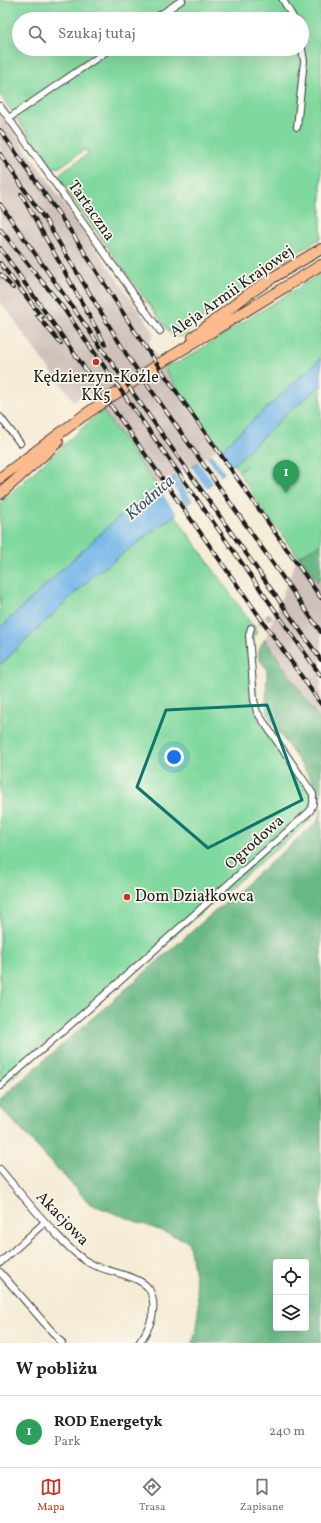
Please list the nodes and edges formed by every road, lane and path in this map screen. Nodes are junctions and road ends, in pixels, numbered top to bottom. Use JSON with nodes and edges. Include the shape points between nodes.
{"nodes":[{"id":1,"x":182,"y":0,"type":"edge"},
{"id":2,"x":283,"y":0,"type":"edge"},
{"id":3,"x":164,"y":12,"type":"edge"},
{"id":4,"x":290,"y":12,"type":"edge"},
{"id":5,"x":100,"y":56,"type":"edge"},
{"id":6,"x":303,"y":56,"type":"edge"},
{"id":7,"x":0,"y":106,"type":"edge"},
{"id":8,"x":9,"y":118,"type":"junction"},
{"id":9,"x":297,"y":127,"type":"dead end"},
{"id":10,"x":321,"y":249,"type":"edge"},
{"id":11,"x":321,"y":265,"type":"edge"},
{"id":12,"x":160,"y":331,"type":"dead end"},
{"id":13,"x":162,"y":362,"type":"junction"},
{"id":14,"x":100,"y":405,"type":"junction"},
{"id":15,"x":0,"y":416,"type":"edge"},
{"id":16,"x":20,"y":443,"type":"dead end"},
{"id":17,"x":0,"y":478,"type":"edge"},
{"id":18,"x":0,"y":494,"type":"edge"},
{"id":19,"x":250,"y":631,"type":"dead end"},
{"id":20,"x":0,"y":1086,"type":"edge"},
{"id":21,"x":0,"y":1169,"type":"edge"},
{"id":22,"x":45,"y":1222,"type":"junction"},
{"id":23,"x":0,"y":1263,"type":"edge"},
{"id":24,"x":0,"y":1272,"type":"edge"},
{"id":25,"x":62,"y":1343,"type":"edge"},
{"id":26,"x":139,"y":1343,"type":"edge"}],
"edges":[{"from":1,"to":3,"type":"street"},
{"from":2,"to":4,"type":"street"},
{"from":5,"to":8,"type":"street"},
{"from":6,"to":9,"type":"street"},
{"from":7,"to":8,"type":"street","name":"Tartaczna"},
{"from":8,"to":12,"type":"street","name":"Tartaczna"},
{"from":10,"to":13,"type":"main road","name":"Aleja Armii Krajowej","via":[[247,296]]},
{"from":11,"to":13,"type":"main road","name":"Aleja Armii Krajowej"},
{"from":13,"to":14,"type":"main road","name":"Aleja Armii Krajowej"},
{"from":14,"to":17,"type":"main road","name":"Aleja Armii Krajowej"},
{"from":14,"to":18,"type":"main road","name":"Aleja Armii Krajowej"},
{"from":15,"to":16,"type":"street"},
{"from":19,"to":20,"type":"street","name":"Ogrodowa","via":[[254,700],[258,712],[313,794],[310,811]]},
{"from":21,"to":22,"type":"street","name":"Akacjowa"},
{"from":22,"to":23,"type":"street"},
{"from":22,"to":26,"type":"street","name":"Akacjowa","via":[[75,1253],[91,1264],[138,1280],[148,1288],[153,1301],[153,1317]]},
{"from":24,"to":25,"type":"street"}]}
